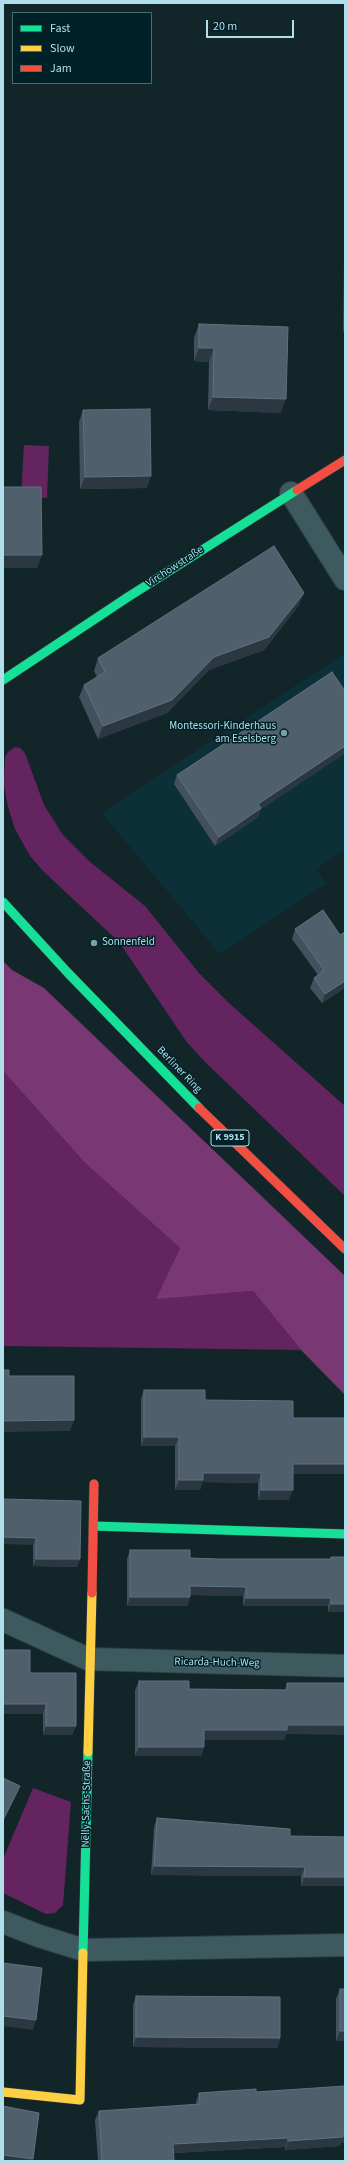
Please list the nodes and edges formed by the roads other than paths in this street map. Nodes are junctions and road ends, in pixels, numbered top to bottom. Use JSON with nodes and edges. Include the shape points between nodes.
{"nodes":[{"id":1,"x":345,"y":460,"type":"edge"},
{"id":2,"x":292,"y":493,"type":"junction"},
{"id":3,"x":345,"y":579,"type":"edge"},
{"id":4,"x":4,"y":681,"type":"edge"},
{"id":5,"x":3,"y":902,"type":"edge"},
{"id":6,"x":345,"y":1249,"type":"edge"},
{"id":7,"x":94,"y":1484,"type":"dead end"},
{"id":8,"x":94,"y":1526,"type":"junction"},
{"id":9,"x":345,"y":1534,"type":"edge"},
{"id":10,"x":3,"y":1620,"type":"edge"},
{"id":11,"x":88,"y":1659,"type":"junction"},
{"id":12,"x":345,"y":1666,"type":"edge"},
{"id":13,"x":3,"y":1922,"type":"edge"},
{"id":14,"x":345,"y":1945,"type":"edge"},
{"id":15,"x":84,"y":1950,"type":"junction"},
{"id":16,"x":3,"y":2092,"type":"edge"}],
"edges":[{"from":1,"to":2,"type":"street","name":"Virchowstraße"},
{"from":2,"to":3,"type":"street"},
{"from":2,"to":4,"type":"street","name":"Virchowstraße","via":[[128,597]]},
{"from":5,"to":6,"type":"street","name":"Berliner Ring","number":"K 9915","via":[[196,1105]]},
{"from":7,"to":8,"type":"street"},
{"from":8,"to":9,"type":"street"},
{"from":8,"to":11,"type":"street"},
{"from":10,"to":11,"type":"street","name":"Ricarda-Huch-Weg"},
{"from":11,"to":12,"type":"street","name":"Ricarda-Huch-Weg"},
{"from":11,"to":15,"type":"street","name":"Nelly-Sachs-Straße","via":[[88,1807]]},
{"from":13,"to":15,"type":"street"},
{"from":14,"to":15,"type":"street"},
{"from":15,"to":16,"type":"street","name":"Nelly-Sachs-Straße","via":[[80,2100]]}]}
